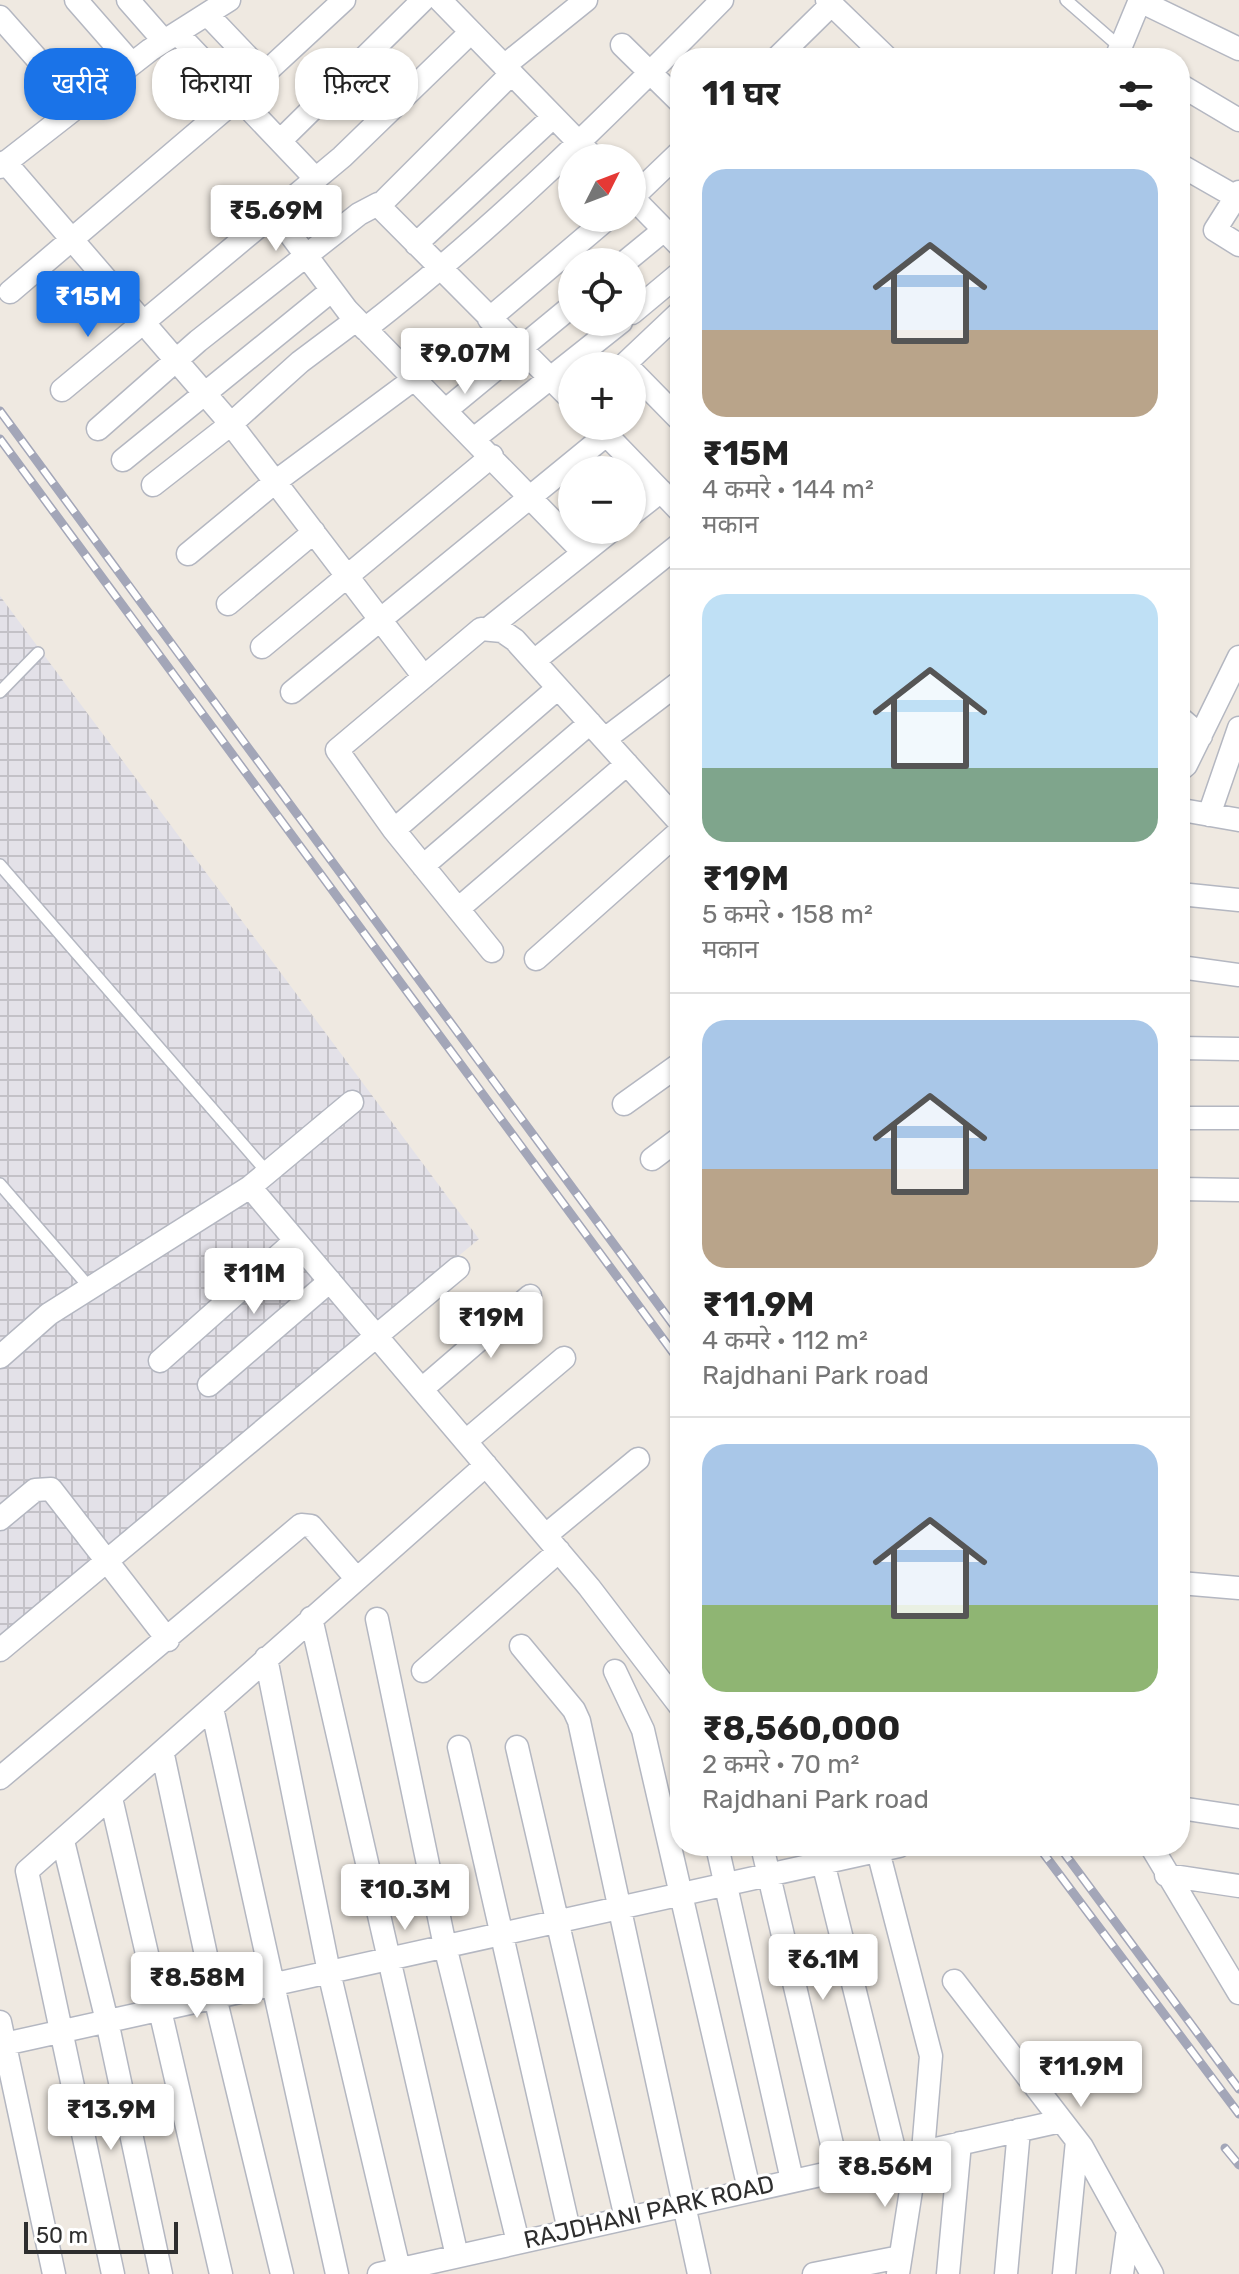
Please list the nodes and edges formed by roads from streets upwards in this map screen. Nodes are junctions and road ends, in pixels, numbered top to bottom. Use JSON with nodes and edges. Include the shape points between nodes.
{"nodes":[{"id":1,"x":76,"y":0,"type":"edge"},
{"id":2,"x":128,"y":0,"type":"edge"},
{"id":3,"x":229,"y":0,"type":"edge"},
{"id":4,"x":344,"y":0,"type":"edge"},
{"id":5,"x":423,"y":0,"type":"edge"},
{"id":6,"x":440,"y":0,"type":"edge"},
{"id":7,"x":586,"y":0,"type":"edge"},
{"id":8,"x":722,"y":0,"type":"edge"},
{"id":9,"x":1140,"y":0,"type":"edge"},
{"id":10,"x":830,"y":2,"type":"edge"},
{"id":11,"x":207,"y":14,"type":"junction"},
{"id":12,"x":0,"y":17,"type":"edge"},
{"id":13,"x":471,"y":32,"type":"junction"},
{"id":14,"x":170,"y":37,"type":"junction"},
{"id":15,"x":622,"y":45,"type":"dead end"},
{"id":16,"x":27,"y":48,"type":"edge"},
{"id":17,"x":118,"y":48,"type":"edge"},
{"id":18,"x":182,"y":48,"type":"edge"},
{"id":19,"x":239,"y":48,"type":"edge"},
{"id":20,"x":675,"y":48,"type":"edge"},
{"id":21,"x":786,"y":48,"type":"edge"},
{"id":22,"x":877,"y":48,"type":"edge"},
{"id":23,"x":1127,"y":48,"type":"edge"},
{"id":24,"x":1239,"y":49,"type":"edge"},
{"id":25,"x":670,"y":53,"type":"edge"},
{"id":26,"x":279,"y":60,"type":"edge"},
{"id":27,"x":136,"y":61,"type":"edge"},
{"id":28,"x":508,"y":70,"type":"junction"},
{"id":29,"x":650,"y":73,"type":"junction"},
{"id":30,"x":1190,"y":91,"type":"edge"},
{"id":31,"x":670,"y":92,"type":"edge"},
{"id":32,"x":553,"y":117,"type":"junction"},
{"id":33,"x":59,"y":120,"type":"edge"},
{"id":34,"x":212,"y":120,"type":"edge"},
{"id":35,"x":259,"y":120,"type":"edge"},
{"id":36,"x":1239,"y":120,"type":"edge"},
{"id":37,"x":280,"y":141,"type":"junction"},
{"id":38,"x":580,"y":144,"type":"edge"},
{"id":39,"x":593,"y":144,"type":"edge"},
{"id":40,"x":670,"y":162,"type":"edge"},
{"id":41,"x":2,"y":164,"type":"edge"},
{"id":42,"x":1190,"y":170,"type":"edge"},
{"id":43,"x":558,"y":175,"type":"edge"},
{"id":44,"x":316,"y":179,"type":"junction"},
{"id":45,"x":646,"y":185,"type":"edge"},
{"id":46,"x":1237,"y":194,"type":"edge"},
{"id":47,"x":378,"y":204,"type":"junction"},
{"id":48,"x":646,"y":212,"type":"edge"},
{"id":49,"x":275,"y":214,"type":"junction"},
{"id":50,"x":592,"y":232,"type":"edge"},
{"id":51,"x":670,"y":236,"type":"edge"},
{"id":52,"x":73,"y":239,"type":"junction"},
{"id":53,"x":670,"y":239,"type":"edge"},
{"id":54,"x":416,"y":244,"type":"junction"},
{"id":55,"x":1239,"y":245,"type":"edge"},
{"id":56,"x":646,"y":251,"type":"edge"},
{"id":57,"x":307,"y":256,"type":"junction"},
{"id":58,"x":441,"y":270,"type":"junction"},
{"id":59,"x":670,"y":281,"type":"edge"},
{"id":60,"x":331,"y":291,"type":"junction"},
{"id":61,"x":10,"y":292,"type":"dead end"},
{"id":62,"x":646,"y":301,"type":"edge"},
{"id":63,"x":558,"y":318,"type":"edge"},
{"id":64,"x":489,"y":319,"type":"junction"},
{"id":65,"x":143,"y":323,"type":"junction"},
{"id":66,"x":670,"y":323,"type":"edge"},
{"id":67,"x":361,"y":325,"type":"junction"},
{"id":68,"x":605,"y":336,"type":"edge"},
{"id":69,"x":601,"y":339,"type":"junction"},
{"id":70,"x":522,"y":348,"type":"junction"},
{"id":71,"x":614,"y":352,"type":"edge"},
{"id":72,"x":642,"y":352,"type":"edge"},
{"id":73,"x":177,"y":363,"type":"junction"},
{"id":74,"x":414,"y":379,"type":"junction"},
{"id":75,"x":553,"y":380,"type":"junction"},
{"id":76,"x":558,"y":385,"type":"edge"},
{"id":77,"x":646,"y":385,"type":"edge"},
{"id":78,"x":62,"y":390,"type":"dead end"},
{"id":79,"x":204,"y":394,"type":"junction"},
{"id":80,"x":446,"y":410,"type":"junction"},
{"id":81,"x":670,"y":410,"type":"edge"},
{"id":82,"x":231,"y":424,"type":"junction"},
{"id":83,"x":98,"y":429,"type":"dead end"},
{"id":84,"x":475,"y":438,"type":"junction"},
{"id":85,"x":591,"y":440,"type":"edge"},
{"id":86,"x":492,"y":456,"type":"junction"},
{"id":87,"x":123,"y":460,"type":"dead end"},
{"id":88,"x":646,"y":479,"type":"edge"},
{"id":89,"x":275,"y":482,"type":"junction"},
{"id":90,"x":153,"y":485,"type":"dead end"},
{"id":91,"x":661,"y":491,"type":"junction"},
{"id":92,"x":530,"y":498,"type":"junction"},
{"id":93,"x":670,"y":500,"type":"edge"},
{"id":94,"x":646,"y":503,"type":"edge"},
{"id":95,"x":558,"y":516,"type":"edge"},
{"id":96,"x":314,"y":532,"type":"junction"},
{"id":97,"x":578,"y":544,"type":"edge"},
{"id":98,"x":594,"y":544,"type":"edge"},
{"id":99,"x":583,"y":552,"type":"junction"},
{"id":100,"x":670,"y":552,"type":"edge"},
{"id":101,"x":188,"y":554,"type":"dead end"},
{"id":102,"x":347,"y":576,"type":"junction"},
{"id":103,"x":228,"y":604,"type":"dead end"},
{"id":104,"x":380,"y":619,"type":"junction"},
{"id":105,"x":489,"y":628,"type":"junction"},
{"id":106,"x":262,"y":647,"type":"dead end"},
{"id":107,"x":1239,"y":657,"type":"edge"},
{"id":108,"x":534,"y":661,"type":"junction"},
{"id":109,"x":424,"y":677,"type":"junction"},
{"id":110,"x":558,"y":688,"type":"junction"},
{"id":111,"x":670,"y":688,"type":"edge"},
{"id":112,"x":292,"y":692,"type":"dead end"},
{"id":113,"x":1190,"y":727,"type":"edge"},
{"id":114,"x":1239,"y":728,"type":"edge"},
{"id":115,"x":597,"y":731,"type":"junction"},
{"id":116,"x":1201,"y":736,"type":"junction"},
{"id":117,"x":1190,"y":757,"type":"edge"},
{"id":118,"x":627,"y":764,"type":"junction"},
{"id":119,"x":1190,"y":811,"type":"edge"},
{"id":120,"x":670,"y":812,"type":"edge"},
{"id":121,"x":1209,"y":815,"type":"junction"},
{"id":122,"x":1239,"y":820,"type":"edge"},
{"id":123,"x":394,"y":830,"type":"junction"},
{"id":124,"x":670,"y":840,"type":"edge"},
{"id":125,"x":423,"y":866,"type":"junction"},
{"id":126,"x":1190,"y":895,"type":"edge"},
{"id":127,"x":1239,"y":900,"type":"edge"},
{"id":128,"x":458,"y":909,"type":"junction"},
{"id":129,"x":492,"y":951,"type":"dead end"},
{"id":130,"x":536,"y":959,"type":"dead end"},
{"id":131,"x":1190,"y":968,"type":"edge"},
{"id":132,"x":1239,"y":975,"type":"edge"},
{"id":133,"x":1190,"y":1048,"type":"edge"},
{"id":134,"x":1239,"y":1049,"type":"edge"},
{"id":135,"x":670,"y":1071,"type":"edge"},
{"id":136,"x":352,"y":1102,"type":"dead end"},
{"id":137,"x":624,"y":1104,"type":"dead end"},
{"id":138,"x":1190,"y":1118,"type":"edge"},
{"id":139,"x":1239,"y":1118,"type":"edge"},
{"id":140,"x":670,"y":1146,"type":"edge"},
{"id":141,"x":652,"y":1159,"type":"dead end"},
{"id":142,"x":259,"y":1179,"type":"junction"},
{"id":143,"x":1190,"y":1189,"type":"edge"},
{"id":144,"x":1239,"y":1190,"type":"edge"},
{"id":145,"x":295,"y":1241,"type":"junction"},
{"id":146,"x":458,"y":1268,"type":"dead end"},
{"id":147,"x":330,"y":1281,"type":"junction"},
{"id":148,"x":530,"y":1296,"type":"dead end"},
{"id":149,"x":375,"y":1335,"type":"junction"},
{"id":150,"x":0,"y":1357,"type":"edge"},
{"id":151,"x":564,"y":1358,"type":"dead end"},
{"id":152,"x":160,"y":1361,"type":"dead end"},
{"id":153,"x":209,"y":1385,"type":"dead end"},
{"id":154,"x":422,"y":1389,"type":"junction"},
{"id":155,"x":466,"y":1441,"type":"junction"},
{"id":156,"x":638,"y":1459,"type":"dead end"},
{"id":157,"x":486,"y":1465,"type":"junction"},
{"id":158,"x":0,"y":1519,"type":"edge"},
{"id":159,"x":552,"y":1543,"type":"junction"},
{"id":160,"x":106,"y":1561,"type":"junction"},
{"id":161,"x":356,"y":1578,"type":"junction"},
{"id":162,"x":1190,"y":1584,"type":"edge"},
{"id":163,"x":1239,"y":1588,"type":"edge"},
{"id":164,"x":311,"y":1618,"type":"junction"},
{"id":165,"x":377,"y":1619,"type":"dead end"},
{"id":166,"x":168,"y":1640,"type":"junction"},
{"id":167,"x":521,"y":1646,"type":"dead end"},
{"id":168,"x":0,"y":1650,"type":"edge"},
{"id":169,"x":266,"y":1658,"type":"junction"},
{"id":170,"x":423,"y":1671,"type":"dead end"},
{"id":171,"x":615,"y":1671,"type":"dead end"},
{"id":172,"x":670,"y":1693,"type":"edge"},
{"id":173,"x":212,"y":1708,"type":"junction"},
{"id":174,"x":459,"y":1747,"type":"dead end"},
{"id":175,"x":517,"y":1747,"type":"dead end"},
{"id":176,"x":163,"y":1755,"type":"junction"},
{"id":177,"x":0,"y":1778,"type":"edge"},
{"id":178,"x":111,"y":1798,"type":"junction"},
{"id":179,"x":1190,"y":1810,"type":"edge"},
{"id":180,"x":1239,"y":1817,"type":"edge"},
{"id":181,"x":63,"y":1841,"type":"junction"},
{"id":182,"x":720,"y":1856,"type":"edge"},
{"id":183,"x":764,"y":1856,"type":"edge"},
{"id":184,"x":816,"y":1856,"type":"edge"},
{"id":185,"x":822,"y":1856,"type":"edge"},
{"id":186,"x":891,"y":1856,"type":"edge"},
{"id":187,"x":1156,"y":1856,"type":"edge"},
{"id":188,"x":769,"y":1875,"type":"junction"},
{"id":189,"x":1166,"y":1875,"type":"junction"},
{"id":190,"x":727,"y":1884,"type":"junction"},
{"id":191,"x":1239,"y":1886,"type":"edge"},
{"id":192,"x":678,"y":1895,"type":"junction"},
{"id":193,"x":618,"y":1908,"type":"junction"},
{"id":194,"x":559,"y":1921,"type":"junction"},
{"id":195,"x":501,"y":1934,"type":"junction"},
{"id":196,"x":445,"y":1946,"type":"junction"},
{"id":197,"x":1239,"y":1951,"type":"edge"},
{"id":198,"x":1214,"y":1953,"type":"junction"},
{"id":199,"x":388,"y":1959,"type":"junction"},
{"id":200,"x":329,"y":1972,"type":"junction"},
{"id":201,"x":954,"y":1981,"type":"dead end"},
{"id":202,"x":271,"y":1985,"type":"junction"},
{"id":203,"x":1239,"y":1993,"type":"edge"},
{"id":204,"x":215,"y":1997,"type":"junction"},
{"id":205,"x":158,"y":2010,"type":"junction"},
{"id":206,"x":107,"y":2021,"type":"junction"},
{"id":207,"x":61,"y":2031,"type":"junction"},
{"id":208,"x":2,"y":2037,"type":"edge"},
{"id":209,"x":1061,"y":2121,"type":"junction"},
{"id":210,"x":1019,"y":2130,"type":"junction"},
{"id":211,"x":1077,"y":2141,"type":"junction"},
{"id":212,"x":960,"y":2143,"type":"junction"},
{"id":213,"x":912,"y":2153,"type":"junction"},
{"id":214,"x":838,"y":2170,"type":"junction"},
{"id":215,"x":792,"y":2180,"type":"junction"},
{"id":216,"x":749,"y":2189,"type":"junction"},
{"id":217,"x":685,"y":2204,"type":"junction"},
{"id":218,"x":626,"y":2218,"type":"junction"},
{"id":219,"x":569,"y":2230,"type":"junction"},
{"id":220,"x":1128,"y":2230,"type":"junction"},
{"id":221,"x":518,"y":2242,"type":"junction"},
{"id":222,"x":457,"y":2256,"type":"junction"},
{"id":223,"x":899,"y":2265,"type":"edge"},
{"id":224,"x":430,"y":2268,"type":"edge"},
{"id":225,"x":389,"y":2272,"type":"edge"},
{"id":226,"x":54,"y":2274,"type":"edge"},
{"id":227,"x":113,"y":2274,"type":"edge"},
{"id":228,"x":161,"y":2274,"type":"edge"},
{"id":229,"x":221,"y":2274,"type":"edge"},
{"id":230,"x":282,"y":2274,"type":"edge"},
{"id":231,"x":337,"y":2274,"type":"edge"},
{"id":232,"x":699,"y":2274,"type":"edge"},
{"id":233,"x":814,"y":2274,"type":"edge"},
{"id":234,"x":948,"y":2274,"type":"edge"},
{"id":235,"x":1006,"y":2274,"type":"edge"},
{"id":236,"x":1064,"y":2274,"type":"edge"},
{"id":237,"x":1122,"y":2274,"type":"edge"},
{"id":238,"x":1152,"y":2274,"type":"edge"}],
"edges":[{"from":1,"to":17,"type":"street"},
{"from":2,"to":14,"type":"street"},
{"from":3,"to":11,"type":"street"},
{"from":4,"to":26,"type":"street"},
{"from":5,"to":37,"type":"street"},
{"from":6,"to":13,"type":"street"},
{"from":7,"to":28,"type":"street"},
{"from":8,"to":20,"type":"street"},
{"from":9,"to":23,"type":"street"},
{"from":9,"to":24,"type":"street"},
{"from":10,"to":21,"type":"street"},
{"from":10,"to":22,"type":"street"},
{"from":11,"to":14,"type":"street"},
{"from":11,"to":19,"type":"street"},
{"from":12,"to":16,"type":"street"},
{"from":13,"to":28,"type":"street"},
{"from":13,"to":44,"type":"street"},
{"from":14,"to":18,"type":"street"},
{"from":14,"to":27,"type":"street"},
{"from":15,"to":29,"type":"street"},
{"from":25,"to":29,"type":"street"},
{"from":28,"to":32,"type":"street"},
{"from":28,"to":47,"type":"street"},
{"from":29,"to":31,"type":"street"},
{"from":29,"to":39,"type":"street"},
{"from":30,"to":36,"type":"street"},
{"from":32,"to":38,"type":"street"},
{"from":32,"to":54,"type":"street"},
{"from":33,"to":41,"type":"street"},
{"from":34,"to":52,"type":"street"},
{"from":35,"to":37,"type":"street"},
{"from":37,"to":44,"type":"street"},
{"from":40,"to":45,"type":"street"},
{"from":41,"to":52,"type":"street"},
{"from":42,"to":46,"type":"street"},
{"from":43,"to":58,"type":"street"},
{"from":44,"to":49,"type":"street"},
{"from":46,"to":55,"type":"street","via":[[1215,230]]},
{"from":47,"to":54,"type":"street"},
{"from":47,"to":57,"type":"street"},
{"from":48,"to":51,"type":"street"},
{"from":49,"to":57,"type":"street"},
{"from":49,"to":65,"type":"street"},
{"from":50,"to":64,"type":"street"},
{"from":52,"to":61,"type":"street"},
{"from":52,"to":65,"type":"street"},
{"from":53,"to":56,"type":"street"},
{"from":54,"to":58,"type":"street"},
{"from":57,"to":60,"type":"street"},
{"from":57,"to":73,"type":"street"},
{"from":58,"to":64,"type":"street"},
{"from":58,"to":67,"type":"street"},
{"from":59,"to":62,"type":"street"},
{"from":60,"to":67,"type":"street"},
{"from":60,"to":79,"type":"street"},
{"from":63,"to":70,"type":"street"},
{"from":64,"to":70,"type":"street"},
{"from":65,"to":73,"type":"street"},
{"from":65,"to":78,"type":"street"},
{"from":66,"to":72,"type":"street"},
{"from":67,"to":74,"type":"street"},
{"from":67,"to":82,"type":"street","via":[[300,362]]},
{"from":68,"to":69,"type":"street"},
{"from":69,"to":71,"type":"street"},
{"from":69,"to":75,"type":"street"},
{"from":70,"to":75,"type":"street"},
{"from":70,"to":80,"type":"street"},
{"from":73,"to":79,"type":"street"},
{"from":73,"to":83,"type":"street"},
{"from":74,"to":80,"type":"street"},
{"from":74,"to":89,"type":"street"},
{"from":75,"to":76,"type":"street"},
{"from":75,"to":84,"type":"street"},
{"from":77,"to":81,"type":"street"},
{"from":79,"to":82,"type":"street"},
{"from":79,"to":87,"type":"street"},
{"from":80,"to":84,"type":"street"},
{"from":82,"to":89,"type":"street"},
{"from":82,"to":90,"type":"street"},
{"from":84,"to":86,"type":"street"},
{"from":85,"to":92,"type":"street"},
{"from":86,"to":92,"type":"street"},
{"from":86,"to":102,"type":"street"},
{"from":88,"to":91,"type":"street"},
{"from":89,"to":96,"type":"street"},
{"from":89,"to":101,"type":"street"},
{"from":91,"to":93,"type":"street"},
{"from":91,"to":94,"type":"street"},
{"from":92,"to":95,"type":"street"},
{"from":92,"to":104,"type":"street"},
{"from":96,"to":102,"type":"street"},
{"from":96,"to":103,"type":"street"},
{"from":97,"to":99,"type":"street"},
{"from":98,"to":99,"type":"street"},
{"from":99,"to":105,"type":"street"},
{"from":100,"to":108,"type":"street"},
{"from":102,"to":104,"type":"street"},
{"from":102,"to":106,"type":"street"},
{"from":104,"to":109,"type":"street"},
{"from":104,"to":112,"type":"street"},
{"from":105,"to":108,"type":"street","via":[[515,640]]},
{"from":105,"to":109,"type":"street","via":[[481,629]]},
{"from":107,"to":116,"type":"street"},
{"from":108,"to":110,"type":"street"},
{"from":109,"to":123,"type":"street","via":[[337,750]]},
{"from":110,"to":115,"type":"street"},
{"from":110,"to":123,"type":"street"},
{"from":111,"to":115,"type":"street"},
{"from":113,"to":116,"type":"street"},
{"from":114,"to":121,"type":"street"},
{"from":115,"to":118,"type":"street"},
{"from":115,"to":125,"type":"street"},
{"from":116,"to":117,"type":"street"},
{"from":118,"to":120,"type":"street"},
{"from":118,"to":128,"type":"street"},
{"from":119,"to":121,"type":"street"},
{"from":121,"to":122,"type":"street"},
{"from":123,"to":125,"type":"street"},
{"from":124,"to":130,"type":"street"},
{"from":125,"to":128,"type":"street"},
{"from":126,"to":127,"type":"street"},
{"from":128,"to":129,"type":"street"},
{"from":131,"to":132,"type":"street"},
{"from":133,"to":134,"type":"street"},
{"from":135,"to":137,"type":"street"},
{"from":136,"to":142,"type":"street"},
{"from":138,"to":139,"type":"street"},
{"from":140,"to":141,"type":"street"},
{"from":142,"to":145,"type":"street"},
{"from":142,"to":150,"type":"street","via":[[49,1314]]},
{"from":143,"to":144,"type":"street"},
{"from":145,"to":147,"type":"street"},
{"from":145,"to":152,"type":"street"},
{"from":146,"to":149,"type":"street"},
{"from":147,"to":149,"type":"street"},
{"from":147,"to":153,"type":"street"},
{"from":148,"to":154,"type":"street"},
{"from":149,"to":154,"type":"street"},
{"from":149,"to":160,"type":"street"},
{"from":151,"to":155,"type":"street"},
{"from":154,"to":155,"type":"street"},
{"from":155,"to":157,"type":"street"},
{"from":156,"to":159,"type":"street"},
{"from":157,"to":159,"type":"street"},
{"from":157,"to":161,"type":"street"},
{"from":158,"to":160,"type":"street","via":[[35,1490],[51,1489]]},
{"from":159,"to":170,"type":"street"},
{"from":159,"to":172,"type":"street"},
{"from":160,"to":166,"type":"street"},
{"from":160,"to":168,"type":"street"},
{"from":161,"to":164,"type":"street"},
{"from":161,"to":166,"type":"street","via":[[306,1524]]},
{"from":162,"to":163,"type":"street"},
{"from":164,"to":169,"type":"street"},
{"from":164,"to":199,"type":"street"},
{"from":165,"to":196,"type":"street"},
{"from":166,"to":177,"type":"street"},
{"from":167,"to":193,"type":"street","via":[[579,1721]]},
{"from":169,"to":173,"type":"street"},
{"from":169,"to":200,"type":"street"},
{"from":171,"to":192,"type":"street","via":[[643,1730]]},
{"from":173,"to":176,"type":"street"},
{"from":173,"to":202,"type":"street"},
{"from":174,"to":195,"type":"street"},
{"from":175,"to":194,"type":"street"},
{"from":176,"to":178,"type":"street"},
{"from":176,"to":204,"type":"street"},
{"from":178,"to":181,"type":"street"},
{"from":178,"to":205,"type":"street"},
{"from":179,"to":180,"type":"street"},
{"from":181,"to":206,"type":"street"},
{"from":181,"to":207,"type":"street","via":[[27,1874]]},
{"from":182,"to":190,"type":"street"},
{"from":183,"to":188,"type":"street"},
{"from":184,"to":188,"type":"street"},
{"from":185,"to":213,"type":"street"},
{"from":186,"to":213,"type":"street","via":[[931,2056]]},
{"from":187,"to":189,"type":"street"},
{"from":188,"to":190,"type":"street"},
{"from":188,"to":214,"type":"street"},
{"from":189,"to":191,"type":"street"},
{"from":189,"to":198,"type":"street"},
{"from":190,"to":192,"type":"street"},
{"from":190,"to":215,"type":"street"},
{"from":192,"to":193,"type":"street"},
{"from":192,"to":216,"type":"street"},
{"from":193,"to":194,"type":"street"},
{"from":193,"to":217,"type":"street"},
{"from":194,"to":195,"type":"street"},
{"from":194,"to":218,"type":"street"},
{"from":195,"to":196,"type":"street"},
{"from":195,"to":219,"type":"street"},
{"from":196,"to":199,"type":"street"},
{"from":196,"to":221,"type":"street"},
{"from":197,"to":198,"type":"street"},
{"from":198,"to":203,"type":"street"},
{"from":199,"to":200,"type":"street"},
{"from":199,"to":222,"type":"street"},
{"from":200,"to":202,"type":"street"},
{"from":200,"to":225,"type":"street"},
{"from":201,"to":209,"type":"street"},
{"from":202,"to":204,"type":"street"},
{"from":202,"to":231,"type":"street"},
{"from":204,"to":205,"type":"street"},
{"from":204,"to":230,"type":"street"},
{"from":205,"to":206,"type":"street"},
{"from":205,"to":229,"type":"street"},
{"from":206,"to":207,"type":"street"},
{"from":206,"to":228,"type":"street"},
{"from":207,"to":208,"type":"street"},
{"from":207,"to":227,"type":"street"},
{"from":208,"to":226,"type":"street"},
{"from":209,"to":210,"type":"street","name":"RAJDHANI PARK ROAD"},
{"from":209,"to":211,"type":"street"},
{"from":210,"to":212,"type":"street","name":"RAJDHANI PARK ROAD"},
{"from":210,"to":235,"type":"street"},
{"from":211,"to":220,"type":"street"},
{"from":211,"to":236,"type":"street"},
{"from":212,"to":213,"type":"street","name":"RAJDHANI PARK ROAD"},
{"from":212,"to":234,"type":"street"},
{"from":213,"to":214,"type":"street","name":"RAJDHANI PARK ROAD"},
{"from":213,"to":223,"type":"street"},
{"from":214,"to":215,"type":"street","name":"RAJDHANI PARK ROAD"},
{"from":215,"to":216,"type":"street","name":"RAJDHANI PARK ROAD"},
{"from":216,"to":217,"type":"street","name":"RAJDHANI PARK ROAD"},
{"from":217,"to":218,"type":"street","name":"RAJDHANI PARK ROAD"},
{"from":217,"to":232,"type":"street"},
{"from":218,"to":219,"type":"street","name":"RAJDHANI PARK ROAD"},
{"from":219,"to":221,"type":"street","name":"RAJDHANI PARK ROAD"},
{"from":220,"to":237,"type":"street"},
{"from":220,"to":238,"type":"street"},
{"from":221,"to":222,"type":"street","name":"RAJDHANI PARK ROAD"},
{"from":222,"to":224,"type":"street","name":"RAJDHANI PARK ROAD"},
{"from":223,"to":233,"type":"street"},
{"from":224,"to":225,"type":"street","name":"RAJDHANI PARK ROAD"}]}
